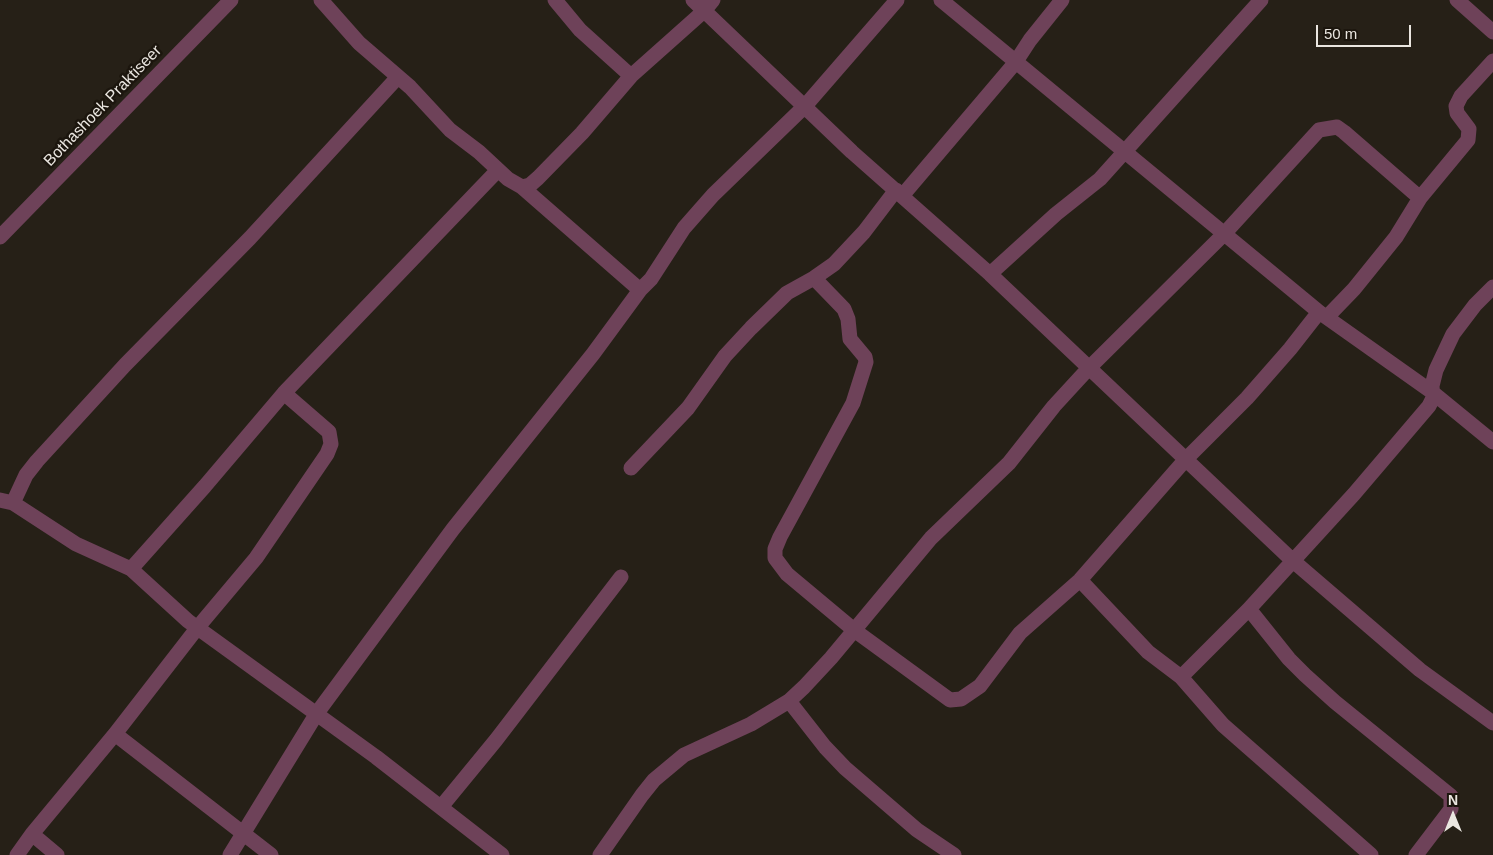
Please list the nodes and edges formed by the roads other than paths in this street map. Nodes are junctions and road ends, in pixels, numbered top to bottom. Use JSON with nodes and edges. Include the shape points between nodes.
{"nodes":[{"id":1,"x":231,"y":0,"type":"edge"},
{"id":2,"x":321,"y":0,"type":"edge"},
{"id":3,"x":555,"y":0,"type":"edge"},
{"id":4,"x":693,"y":0,"type":"edge"},
{"id":5,"x":897,"y":0,"type":"edge"},
{"id":6,"x":941,"y":0,"type":"edge"},
{"id":7,"x":1062,"y":0,"type":"edge"},
{"id":8,"x":1261,"y":0,"type":"edge"},
{"id":9,"x":1457,"y":0,"type":"edge"},
{"id":10,"x":708,"y":6,"type":"edge"},
{"id":11,"x":1493,"y":32,"type":"edge"},
{"id":12,"x":1493,"y":61,"type":"edge"},
{"id":13,"x":1015,"y":63,"type":"junction"},
{"id":14,"x":631,"y":76,"type":"junction"},
{"id":15,"x":397,"y":78,"type":"junction"},
{"id":16,"x":805,"y":106,"type":"junction"},
{"id":17,"x":1125,"y":152,"type":"junction"},
{"id":18,"x":498,"y":170,"type":"junction"},
{"id":19,"x":522,"y":187,"type":"junction"},
{"id":20,"x":899,"y":193,"type":"junction"},
{"id":21,"x":1420,"y":198,"type":"junction"},
{"id":22,"x":1224,"y":234,"type":"junction"},
{"id":23,"x":0,"y":237,"type":"edge"},
{"id":24,"x":990,"y":274,"type":"junction"},
{"id":25,"x":814,"y":278,"type":"junction"},
{"id":26,"x":1493,"y":288,"type":"edge"},
{"id":27,"x":640,"y":290,"type":"junction"},
{"id":28,"x":1323,"y":314,"type":"junction"},
{"id":29,"x":1088,"y":369,"type":"junction"},
{"id":30,"x":1432,"y":392,"type":"junction"},
{"id":31,"x":284,"y":393,"type":"junction"},
{"id":32,"x":1493,"y":442,"type":"edge"},
{"id":33,"x":1186,"y":459,"type":"junction"},
{"id":34,"x":632,"y":468,"type":"dead end"},
{"id":35,"x":7,"y":501,"type":"edge"},
{"id":36,"x":1292,"y":560,"type":"junction"},
{"id":37,"x":131,"y":569,"type":"junction"},
{"id":38,"x":621,"y":576,"type":"dead end"},
{"id":39,"x":1080,"y":580,"type":"junction"},
{"id":40,"x":1249,"y":609,"type":"junction"},
{"id":41,"x":198,"y":627,"type":"junction"},
{"id":42,"x":854,"y":630,"type":"junction"},
{"id":43,"x":1181,"y":677,"type":"junction"},
{"id":44,"x":789,"y":701,"type":"junction"},
{"id":45,"x":317,"y":713,"type":"junction"},
{"id":46,"x":1493,"y":723,"type":"edge"},
{"id":47,"x":115,"y":734,"type":"junction"},
{"id":48,"x":441,"y":808,"type":"junction"},
{"id":49,"x":32,"y":834,"type":"junction"},
{"id":50,"x":244,"y":834,"type":"junction"},
{"id":51,"x":17,"y":855,"type":"edge"},
{"id":52,"x":56,"y":855,"type":"edge"},
{"id":53,"x":230,"y":855,"type":"edge"},
{"id":54,"x":271,"y":855,"type":"edge"},
{"id":55,"x":502,"y":855,"type":"edge"},
{"id":56,"x":600,"y":855,"type":"edge"},
{"id":57,"x":954,"y":855,"type":"edge"},
{"id":58,"x":1371,"y":855,"type":"edge"},
{"id":59,"x":1416,"y":855,"type":"edge"}],
"edges":[{"from":1,"to":23,"type":"street","name":"Bothashoek Praktiseer"},
{"from":2,"to":15,"type":"street","via":[[359,43]]},
{"from":3,"to":14,"type":"street","via":[[580,30]]},
{"from":4,"to":10,"type":"street"},
{"from":5,"to":16,"type":"street"},
{"from":6,"to":13,"type":"street"},
{"from":7,"to":13,"type":"street"},
{"from":8,"to":17,"type":"street"},
{"from":9,"to":11,"type":"street"},
{"from":10,"to":14,"type":"street"},
{"from":10,"to":16,"type":"street"},
{"from":12,"to":21,"type":"street","via":[[1456,106],[1457,113],[1469,129],[1468,140]]},
{"from":13,"to":17,"type":"street"},
{"from":13,"to":20,"type":"street"},
{"from":14,"to":19,"type":"street","via":[[561,156],[530,185]]},
{"from":15,"to":18,"type":"street","via":[[410,87],[450,130]]},
{"from":15,"to":35,"type":"street","via":[[250,238],[125,365],[56,440]]},
{"from":16,"to":20,"type":"street"},
{"from":16,"to":27,"type":"street","via":[[713,195],[684,228],[658,270]]},
{"from":17,"to":22,"type":"street"},
{"from":17,"to":24,"type":"street","via":[[1100,180],[1056,214]]},
{"from":18,"to":19,"type":"street"},
{"from":18,"to":31,"type":"street"},
{"from":19,"to":27,"type":"street"},
{"from":20,"to":24,"type":"street"},
{"from":20,"to":25,"type":"street","via":[[849,249]]},
{"from":21,"to":22,"type":"street","via":[[1344,132],[1337,127],[1329,127],[1319,130]]},
{"from":21,"to":28,"type":"street","via":[[1396,237],[1354,289]]},
{"from":22,"to":28,"type":"street"},
{"from":22,"to":29,"type":"street"},
{"from":24,"to":29,"type":"street"},
{"from":25,"to":34,"type":"street","via":[[787,294],[751,328],[725,356],[688,408]]},
{"from":25,"to":42,"type":"street","via":[[844,309],[850,339],[866,362],[853,403],[780,537],[775,549],[776,558],[787,574]]},
{"from":26,"to":30,"type":"street","via":[[1453,334],[1436,370]]},
{"from":27,"to":45,"type":"street","via":[[594,354],[453,529]]},
{"from":28,"to":30,"type":"street"},
{"from":28,"to":33,"type":"street"},
{"from":29,"to":33,"type":"street"},
{"from":29,"to":42,"type":"street","via":[[1009,463],[905,566]]},
{"from":30,"to":32,"type":"street"},
{"from":30,"to":36,"type":"street","via":[[1429,406],[1418,420]]},
{"from":31,"to":37,"type":"street"},
{"from":31,"to":41,"type":"street","via":[[325,428],[331,444],[256,558]]},
{"from":33,"to":36,"type":"street"},
{"from":33,"to":39,"type":"street"},
{"from":35,"to":37,"type":"street","via":[[76,544]]},
{"from":36,"to":40,"type":"street"},
{"from":36,"to":46,"type":"street","via":[[1420,670]]},
{"from":37,"to":41,"type":"street"},
{"from":38,"to":48,"type":"street"},
{"from":39,"to":42,"type":"street","via":[[1020,633],[980,686],[961,699],[950,700]]},
{"from":39,"to":43,"type":"street","via":[[1148,652]]},
{"from":40,"to":43,"type":"street"},
{"from":40,"to":59,"type":"street","via":[[1305,675],[1451,796],[1451,809]]},
{"from":41,"to":45,"type":"street"},
{"from":41,"to":47,"type":"street"},
{"from":42,"to":44,"type":"street","via":[[832,658]]},
{"from":43,"to":58,"type":"street","via":[[1223,725]]},
{"from":44,"to":56,"type":"street","via":[[751,724],[684,755],[654,780]]},
{"from":44,"to":57,"type":"street","via":[[845,768],[917,830]]},
{"from":45,"to":48,"type":"street"},
{"from":45,"to":50,"type":"street"},
{"from":47,"to":49,"type":"street"},
{"from":47,"to":50,"type":"street"},
{"from":48,"to":55,"type":"street"},
{"from":49,"to":51,"type":"street"},
{"from":49,"to":52,"type":"street"},
{"from":50,"to":53,"type":"street"},
{"from":50,"to":54,"type":"street"}]}
